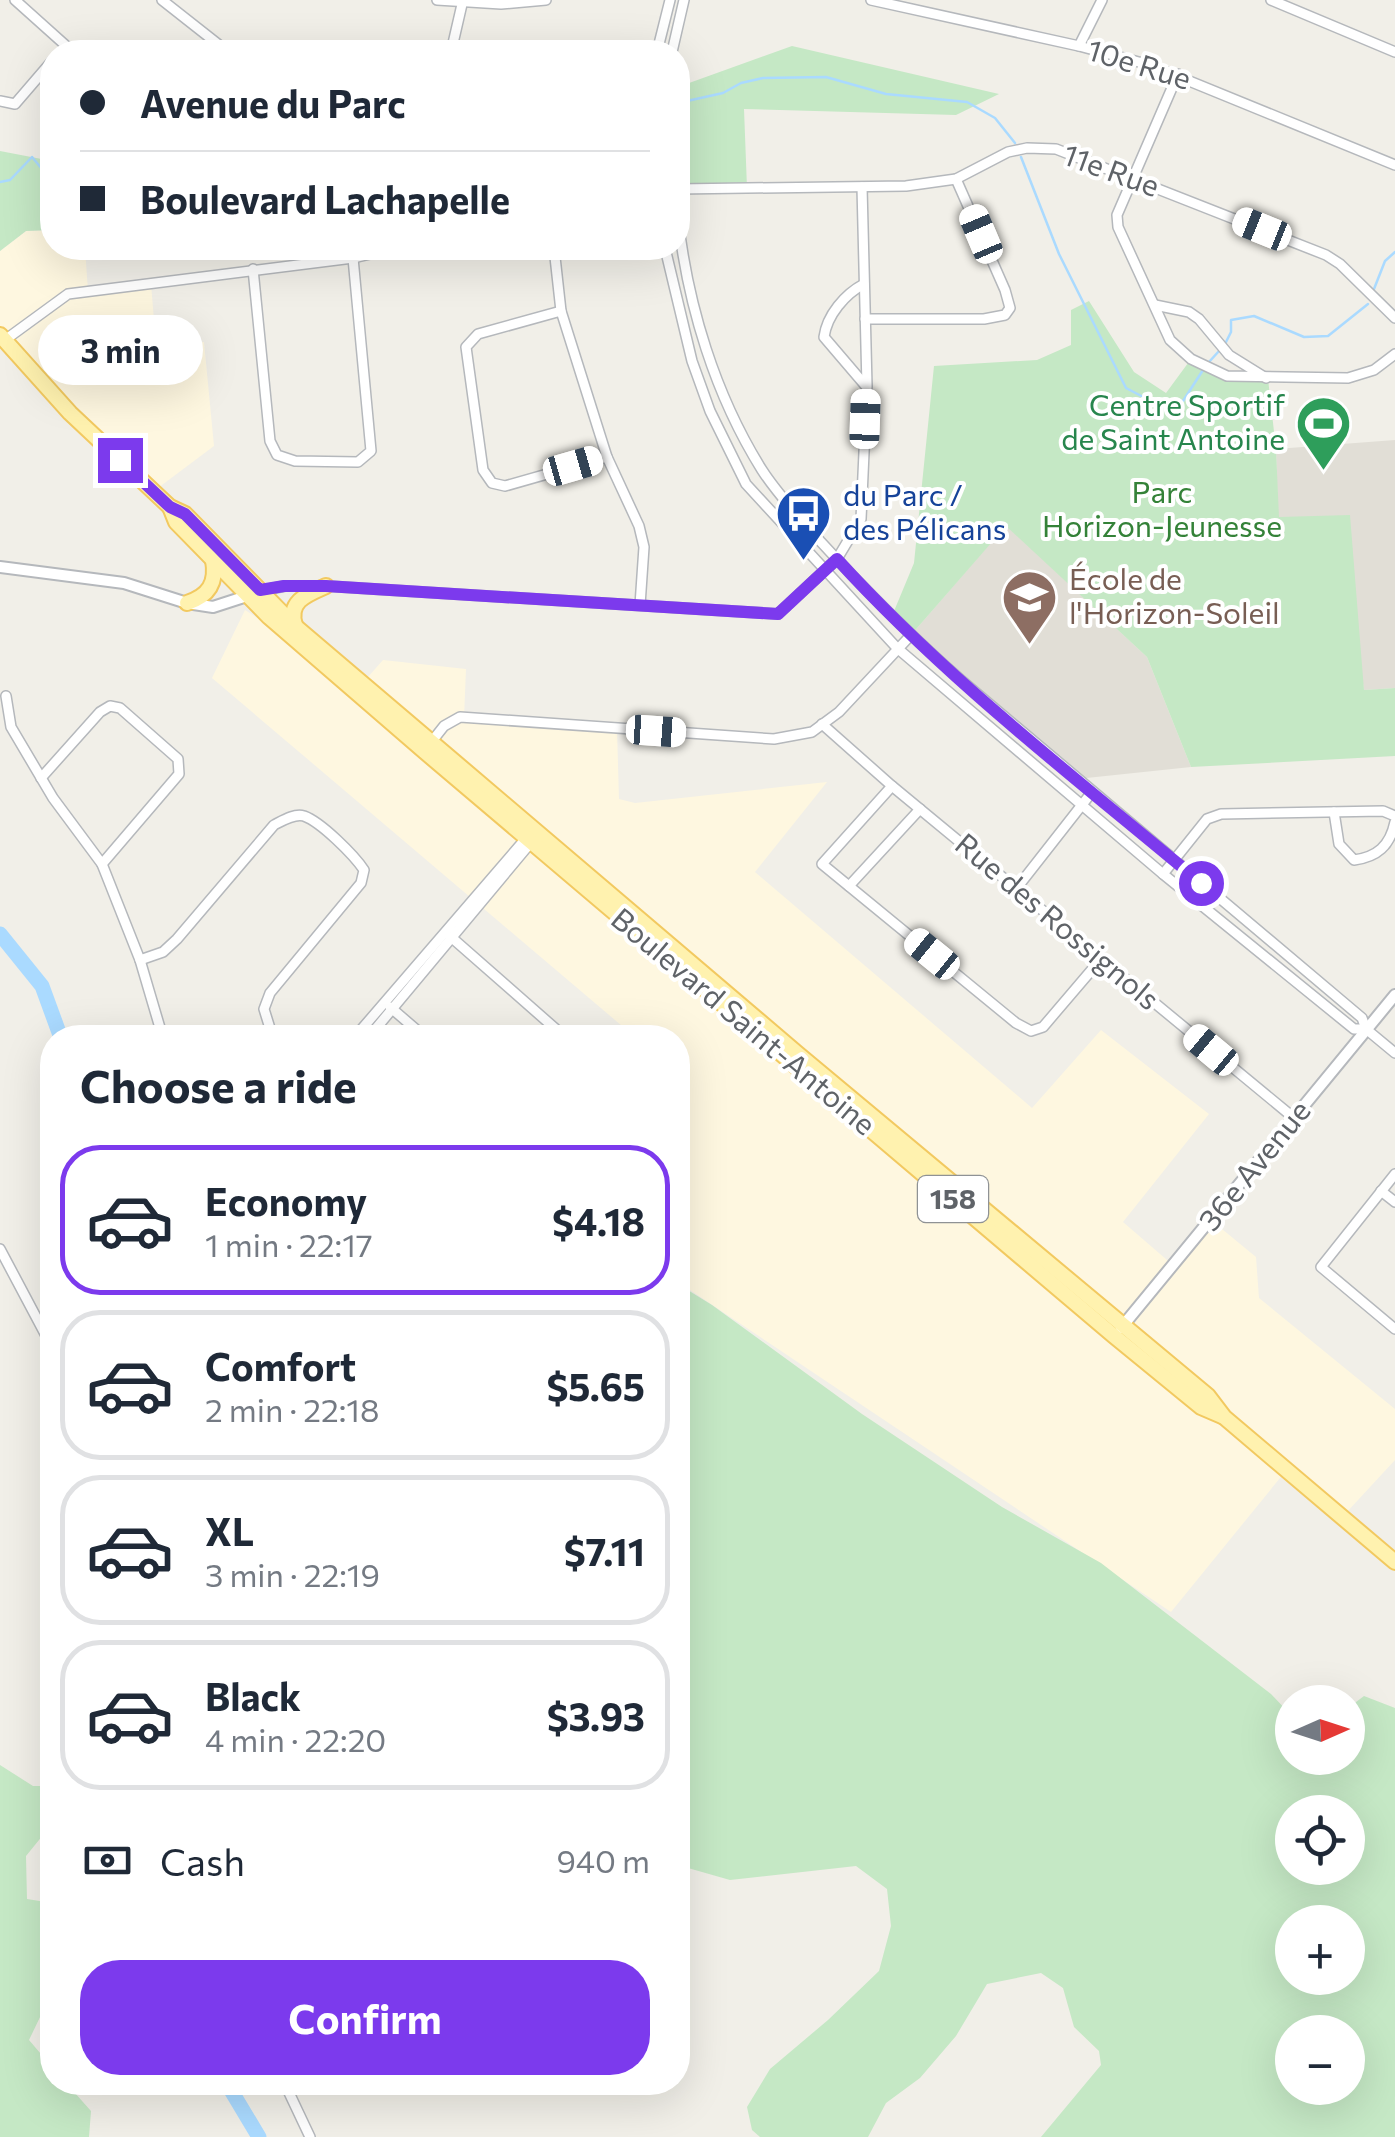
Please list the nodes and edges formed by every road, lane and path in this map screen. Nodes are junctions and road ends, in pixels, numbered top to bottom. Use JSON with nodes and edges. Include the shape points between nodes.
{"nodes":[{"id":1,"x":15,"y":0,"type":"edge"},
{"id":2,"x":162,"y":0,"type":"edge"},
{"id":3,"x":437,"y":0,"type":"edge"},
{"id":4,"x":546,"y":0,"type":"edge"},
{"id":5,"x":670,"y":0,"type":"edge"},
{"id":6,"x":684,"y":0,"type":"edge"},
{"id":7,"x":871,"y":0,"type":"edge"},
{"id":8,"x":1102,"y":0,"type":"edge"},
{"id":9,"x":1271,"y":0,"type":"edge"},
{"id":10,"x":463,"y":1,"type":"edge"},
{"id":11,"x":56,"y":40,"type":"edge"},
{"id":12,"x":213,"y":40,"type":"edge"},
{"id":13,"x":454,"y":40,"type":"edge"},
{"id":14,"x":659,"y":40,"type":"edge"},
{"id":15,"x":675,"y":40,"type":"edge"},
{"id":16,"x":1080,"y":46,"type":"junction"},
{"id":17,"x":1395,"y":52,"type":"edge"},
{"id":18,"x":1178,"y":74,"type":"junction"},
{"id":19,"x":40,"y":75,"type":"edge"},
{"id":20,"x":0,"y":100,"type":"edge"},
{"id":21,"x":1395,"y":165,"type":"edge"},
{"id":22,"x":1133,"y":177,"type":"junction"},
{"id":23,"x":956,"y":179,"type":"junction"},
{"id":24,"x":862,"y":186,"type":"junction"},
{"id":25,"x":690,"y":189,"type":"edge"},
{"id":26,"x":335,"y":260,"type":"edge"},
{"id":27,"x":353,"y":260,"type":"edge"},
{"id":28,"x":555,"y":260,"type":"edge"},
{"id":29,"x":668,"y":260,"type":"edge"},
{"id":30,"x":686,"y":260,"type":"edge"},
{"id":31,"x":254,"y":269,"type":"junction"},
{"id":32,"x":864,"y":284,"type":"junction"},
{"id":33,"x":1156,"y":305,"type":"junction"},
{"id":34,"x":561,"y":312,"type":"junction"},
{"id":35,"x":1395,"y":318,"type":"edge"},
{"id":36,"x":864,"y":319,"type":"junction"},
{"id":37,"x":2,"y":337,"type":"edge"},
{"id":38,"x":1395,"y":354,"type":"edge"},
{"id":39,"x":1268,"y":379,"type":"junction"},
{"id":40,"x":866,"y":386,"type":"junction"},
{"id":41,"x":607,"y":457,"type":"junction"},
{"id":42,"x":170,"y":507,"type":"junction"},
{"id":43,"x":837,"y":559,"type":"junction"},
{"id":44,"x":213,"y":560,"type":"junction"},
{"id":45,"x":0,"y":567,"type":"edge"},
{"id":46,"x":825,"y":570,"type":"junction"},
{"id":47,"x":326,"y":586,"type":"junction"},
{"id":48,"x":254,"y":593,"type":"junction"},
{"id":49,"x":187,"y":603,"type":"junction"},
{"id":50,"x":640,"y":605,"type":"junction"},
{"id":51,"x":295,"y":626,"type":"junction"},
{"id":52,"x":911,"y":635,"type":"junction"},
{"id":53,"x":897,"y":648,"type":"junction"},
{"id":54,"x":6,"y":696,"type":"dead end"},
{"id":55,"x":981,"y":697,"type":"junction"},
{"id":56,"x":967,"y":710,"type":"junction"},
{"id":57,"x":822,"y":724,"type":"junction"},
{"id":58,"x":428,"y":746,"type":"junction"},
{"id":59,"x":41,"y":778,"type":"junction"},
{"id":60,"x":892,"y":786,"type":"junction"},
{"id":61,"x":1092,"y":792,"type":"junction"},
{"id":62,"x":1080,"y":805,"type":"junction"},
{"id":63,"x":920,"y":810,"type":"junction"},
{"id":64,"x":1334,"y":812,"type":"junction"},
{"id":65,"x":1395,"y":819,"type":"edge"},
{"id":66,"x":532,"y":836,"type":"junction"},
{"id":67,"x":1174,"y":860,"type":"junction"},
{"id":68,"x":102,"y":864,"type":"junction"},
{"id":69,"x":1164,"y":874,"type":"junction"},
{"id":70,"x":849,"y":886,"type":"junction"},
{"id":71,"x":1016,"y":889,"type":"junction"},
{"id":72,"x":449,"y":935,"type":"junction"},
{"id":73,"x":1101,"y":958,"type":"junction"},
{"id":74,"x":140,"y":960,"type":"junction"},
{"id":75,"x":1395,"y":995,"type":"edge"},
{"id":76,"x":388,"y":1006,"type":"junction"},
{"id":77,"x":159,"y":1025,"type":"edge"},
{"id":78,"x":269,"y":1025,"type":"edge"},
{"id":79,"x":368,"y":1025,"type":"edge"},
{"id":80,"x":376,"y":1025,"type":"edge"},
{"id":81,"x":411,"y":1025,"type":"edge"},
{"id":82,"x":551,"y":1025,"type":"edge"},
{"id":83,"x":1366,"y":1029,"type":"junction"},
{"id":84,"x":1395,"y":1053,"type":"edge"},
{"id":85,"x":1294,"y":1118,"type":"junction"},
{"id":86,"x":1395,"y":1174,"type":"edge"},
{"id":87,"x":1381,"y":1191,"type":"junction"},
{"id":88,"x":1395,"y":1202,"type":"edge"},
{"id":89,"x":0,"y":1249,"type":"edge"},
{"id":90,"x":40,"y":1325,"type":"edge"},
{"id":91,"x":1395,"y":1329,"type":"edge"},
{"id":92,"x":1118,"y":1332,"type":"junction"},
{"id":93,"x":1395,"y":1562,"type":"edge"},
{"id":94,"x":290,"y":2095,"type":"edge"},
{"id":95,"x":310,"y":2137,"type":"edge"}],
"edges":[{"from":1,"to":11,"type":"street"},
{"from":2,"to":12,"type":"street"},
{"from":3,"to":10,"type":"street"},
{"from":4,"to":10,"type":"street"},
{"from":5,"to":14,"type":"street"},
{"from":6,"to":15,"type":"street"},
{"from":7,"to":16,"type":"street","name":"10e Rue"},
{"from":8,"to":16,"type":"street"},
{"from":9,"to":17,"type":"street"},
{"from":10,"to":13,"type":"street"},
{"from":16,"to":18,"type":"street","name":"10e Rue"},
{"from":18,"to":21,"type":"street","name":"10e Rue"},
{"from":18,"to":22,"type":"street"},
{"from":19,"to":20,"type":"street","via":[[14,104]]},
{"from":22,"to":23,"type":"street","name":"11e Rue","via":[[1056,149],[1028,148]]},
{"from":22,"to":33,"type":"street","via":[[1118,227]]},
{"from":22,"to":35,"type":"street","name":"11e Rue","via":[[1326,255]]},
{"from":23,"to":24,"type":"street","name":"11e Rue"},
{"from":23,"to":36,"type":"street","via":[[1005,290],[1005,316]]},
{"from":24,"to":25,"type":"street","name":"11e Rue"},
{"from":24,"to":32,"type":"street"},
{"from":26,"to":31,"type":"street"},
{"from":27,"to":31,"type":"street","via":[[371,451],[358,462],[277,455],[270,441]]},
{"from":28,"to":34,"type":"street"},
{"from":29,"to":46,"type":"street","via":[[692,361],[727,448],[746,484]]},
{"from":30,"to":43,"type":"street","via":[[698,323],[728,405],[764,472]]},
{"from":31,"to":37,"type":"street","via":[[68,294]]},
{"from":32,"to":36,"type":"street"},
{"from":32,"to":40,"type":"street","via":[[850,290],[824,337]]},
{"from":33,"to":39,"type":"street","via":[[1200,319],[1229,355]]},
{"from":33,"to":39,"type":"street","via":[[1170,340],[1191,358],[1227,376]]},
{"from":34,"to":41,"type":"street"},
{"from":34,"to":41,"type":"street","via":[[478,334],[466,347],[483,470],[492,483],[506,486]]},
{"from":36,"to":40,"type":"street"},
{"from":37,"to":42,"type":"main road","number":"158"},
{"from":38,"to":39,"type":"street","via":[[1348,378]]},
{"from":40,"to":43,"type":"street","via":[[861,519]]},
{"from":41,"to":50,"type":"street","via":[[644,547]]},
{"from":42,"to":44,"type":"main road","number":"158"},
{"from":42,"to":48,"type":"main road","number":"158","via":[[185,514]]},
{"from":43,"to":46,"type":"street"},
{"from":43,"to":52,"type":"street"},
{"from":44,"to":48,"type":"main road","number":"158"},
{"from":44,"to":49,"type":"main road","via":[[210,589]]},
{"from":45,"to":49,"type":"street","via":[[124,583]]},
{"from":46,"to":50,"type":"street","via":[[778,614]]},
{"from":46,"to":53,"type":"street"},
{"from":47,"to":48,"type":"street"},
{"from":47,"to":50,"type":"street"},
{"from":47,"to":51,"type":"main road","via":[[295,605]]},
{"from":48,"to":49,"type":"street","via":[[213,607]]},
{"from":48,"to":51,"type":"main road","number":"158"},
{"from":48,"to":58,"type":"main road","name":"Boulevard Saint-Antoine","number":"158","via":[[269,617]]},
{"from":51,"to":58,"type":"main road","name":"Boulevard Saint-Antoine","number":"158"},
{"from":52,"to":53,"type":"street"},
{"from":52,"to":55,"type":"street"},
{"from":53,"to":56,"type":"street"},
{"from":53,"to":57,"type":"street"},
{"from":54,"to":59,"type":"street","via":[[11,727]]},
{"from":55,"to":56,"type":"street"},
{"from":55,"to":61,"type":"street"},
{"from":56,"to":62,"type":"street"},
{"from":57,"to":58,"type":"street","via":[[774,739],[460,717]]},
{"from":57,"to":60,"type":"street","name":"Rue des Rossignols"},
{"from":58,"to":66,"type":"main road","name":"Boulevard Saint-Antoine","number":"158"},
{"from":59,"to":68,"type":"street"},
{"from":59,"to":68,"type":"street","via":[[110,706],[178,758],[179,774]]},
{"from":60,"to":63,"type":"street","name":"Rue des Rossignols"},
{"from":60,"to":70,"type":"street","via":[[822,864]]},
{"from":61,"to":62,"type":"street"},
{"from":61,"to":67,"type":"street"},
{"from":62,"to":69,"type":"street"},
{"from":62,"to":71,"type":"street"},
{"from":63,"to":70,"type":"street"},
{"from":63,"to":71,"type":"street","name":"Rue des Rossignols"},
{"from":64,"to":65,"type":"street","via":[[1383,811]]},
{"from":64,"to":65,"type":"street","via":[[1339,844],[1354,860],[1372,858],[1384,847]]},
{"from":64,"to":67,"type":"street","via":[[1220,814],[1207,819]]},
{"from":66,"to":72,"type":"street"},
{"from":66,"to":92,"type":"main road","name":"Boulevard Saint-Antoine","number":"158"},
{"from":67,"to":69,"type":"street"},
{"from":67,"to":83,"type":"street","via":[[1362,1018]]},
{"from":68,"to":74,"type":"street"},
{"from":69,"to":83,"type":"street","via":[[1354,1029]]},
{"from":70,"to":73,"type":"street","via":[[1030,1031],[1043,1027]]},
{"from":71,"to":73,"type":"street","name":"Rue des Rossignols"},
{"from":72,"to":76,"type":"street"},
{"from":72,"to":82,"type":"street"},
{"from":73,"to":85,"type":"street","name":"Rue des Rossignols"},
{"from":74,"to":77,"type":"street"},
{"from":74,"to":78,"type":"street","via":[[177,939],[274,825],[304,816],[364,870],[361,884],[270,993],[264,1009]]},
{"from":75,"to":83,"type":"street","name":"36e Avenue"},
{"from":76,"to":79,"type":"street"},
{"from":76,"to":80,"type":"street"},
{"from":76,"to":81,"type":"street"},
{"from":83,"to":84,"type":"street"},
{"from":83,"to":85,"type":"street","name":"36e Avenue"},
{"from":85,"to":92,"type":"street","name":"36e Avenue"},
{"from":86,"to":87,"type":"street"},
{"from":87,"to":88,"type":"street"},
{"from":87,"to":91,"type":"street","via":[[1320,1267]]},
{"from":89,"to":90,"type":"street"},
{"from":92,"to":93,"type":"main road","name":"Boulevard Saint-Antoine","number":"158"},
{"from":94,"to":95,"type":"street"}]}
